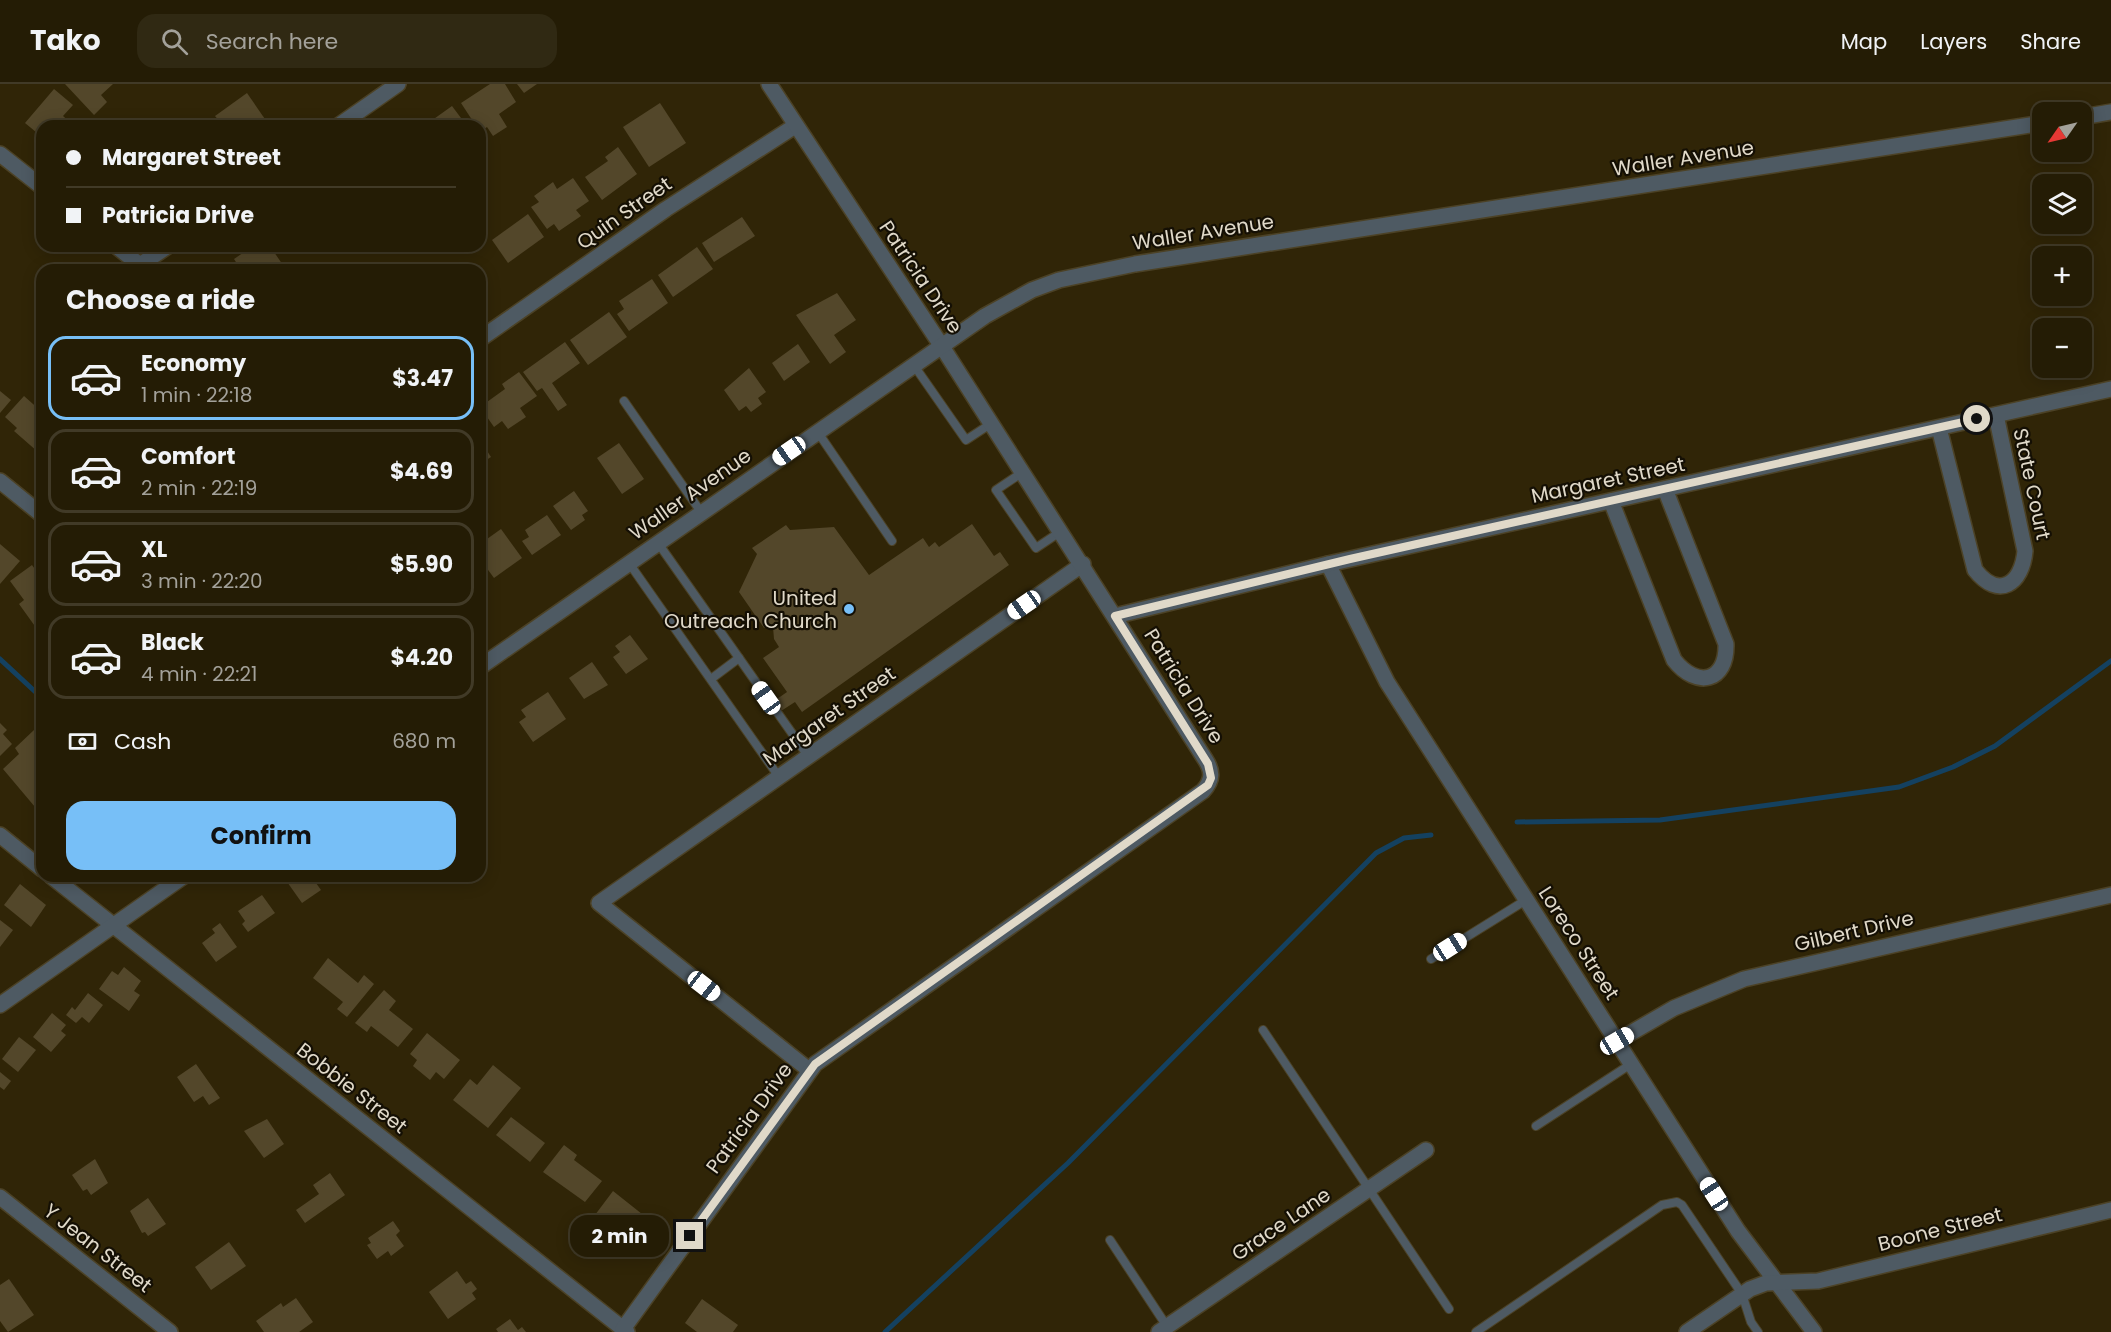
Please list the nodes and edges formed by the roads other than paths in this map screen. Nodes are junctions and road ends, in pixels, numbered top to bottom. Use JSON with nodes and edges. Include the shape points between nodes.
{"nodes":[{"id":1,"x":398,"y":84,"type":"edge"},
{"id":2,"x":769,"y":84,"type":"edge"},
{"id":3,"x":2111,"y":112,"type":"edge"},
{"id":4,"x":2092,"y":115,"type":"edge"},
{"id":5,"x":347,"y":120,"type":"edge"},
{"id":6,"x":2032,"y":125,"type":"edge"},
{"id":7,"x":795,"y":126,"type":"junction"},
{"id":8,"x":0,"y":154,"type":"edge"},
{"id":9,"x":36,"y":182,"type":"edge"},
{"id":10,"x":123,"y":252,"type":"edge"},
{"id":11,"x":160,"y":252,"type":"edge"},
{"id":12,"x":138,"y":264,"type":"edge"},
{"id":13,"x":143,"y":264,"type":"edge"},
{"id":14,"x":486,"y":335,"type":"edge"},
{"id":15,"x":941,"y":345,"type":"junction"},
{"id":16,"x":914,"y":364,"type":"junction"},
{"id":17,"x":2111,"y":389,"type":"edge"},
{"id":18,"x":624,"y":401,"type":"dead end"},
{"id":19,"x":1996,"y":415,"type":"junction"},
{"id":20,"x":992,"y":423,"type":"junction"},
{"id":21,"x":1939,"y":428,"type":"junction"},
{"id":22,"x":817,"y":431,"type":"junction"},
{"id":23,"x":1023,"y":471,"type":"junction"},
{"id":24,"x":0,"y":481,"type":"edge"},
{"id":25,"x":1665,"y":489,"type":"junction"},
{"id":26,"x":1611,"y":501,"type":"junction"},
{"id":27,"x":36,"y":510,"type":"edge"},
{"id":28,"x":701,"y":512,"type":"junction"},
{"id":29,"x":1062,"y":531,"type":"junction"},
{"id":30,"x":891,"y":541,"type":"dead end"},
{"id":31,"x":658,"y":543,"type":"junction"},
{"id":32,"x":629,"y":563,"type":"junction"},
{"id":33,"x":1083,"y":564,"type":"junction"},
{"id":34,"x":1328,"y":564,"type":"junction"},
{"id":35,"x":1115,"y":616,"type":"junction"},
{"id":36,"x":739,"y":658,"type":"junction"},
{"id":37,"x":486,"y":663,"type":"edge"},
{"id":38,"x":711,"y":679,"type":"junction"},
{"id":39,"x":808,"y":756,"type":"junction"},
{"id":40,"x":779,"y":777,"type":"junction"},
{"id":41,"x":0,"y":835,"type":"edge"},
{"id":42,"x":36,"y":864,"type":"edge"},
{"id":43,"x":59,"y":882,"type":"edge"},
{"id":44,"x":176,"y":882,"type":"edge"},
{"id":45,"x":2111,"y":895,"type":"edge"},
{"id":46,"x":1526,"y":900,"type":"junction"},
{"id":47,"x":114,"y":926,"type":"junction"},
{"id":48,"x":1431,"y":959,"type":"dead end"},
{"id":49,"x":0,"y":1005,"type":"edge"},
{"id":50,"x":1263,"y":1030,"type":"dead end"},
{"id":51,"x":1617,"y":1041,"type":"junction"},
{"id":52,"x":1631,"y":1064,"type":"junction"},
{"id":53,"x":809,"y":1070,"type":"junction"},
{"id":54,"x":1536,"y":1126,"type":"dead end"},
{"id":55,"x":1426,"y":1150,"type":"dead end"},
{"id":56,"x":1369,"y":1189,"type":"junction"},
{"id":57,"x":0,"y":1197,"type":"edge"},
{"id":58,"x":2111,"y":1209,"type":"edge"},
{"id":59,"x":1110,"y":1240,"type":"dead end"},
{"id":60,"x":1778,"y":1282,"type":"junction"},
{"id":61,"x":1742,"y":1294,"type":"junction"},
{"id":62,"x":1449,"y":1309,"type":"dead end"},
{"id":63,"x":625,"y":1330,"type":"edge"},
{"id":64,"x":1165,"y":1330,"type":"edge"},
{"id":65,"x":1756,"y":1331,"type":"edge"},
{"id":66,"x":170,"y":1332,"type":"edge"},
{"id":67,"x":1476,"y":1332,"type":"edge"},
{"id":68,"x":1687,"y":1332,"type":"edge"},
{"id":69,"x":1814,"y":1332,"type":"edge"}],
"edges":[{"from":1,"to":5,"type":"street"},
{"from":2,"to":7,"type":"street","name":"Patricia Drive"},
{"from":3,"to":4,"type":"street"},
{"from":6,"to":15,"type":"street","name":"Waller Avenue","via":[[1096,271],[1032,290]]},
{"from":7,"to":14,"type":"street","name":"Quin Street","via":[[666,208]]},
{"from":7,"to":15,"type":"street","name":"Patricia Drive"},
{"from":8,"to":9,"type":"street"},
{"from":10,"to":12,"type":"street"},
{"from":11,"to":13,"type":"street"},
{"from":15,"to":16,"type":"street","name":"Waller Avenue"},
{"from":15,"to":20,"type":"street","name":"Patricia Drive"},
{"from":16,"to":20,"type":"lane","via":[[966,440]]},
{"from":16,"to":22,"type":"street","name":"Waller Avenue"},
{"from":17,"to":19,"type":"street","name":"Margaret Street"},
{"from":18,"to":28,"type":"lane"},
{"from":19,"to":21,"type":"street","name":"Margaret Street"},
{"from":19,"to":21,"type":"street","name":"State Court","via":[[2025,551],[2022,569],[2004,586],[1988,584],[1975,570]]},
{"from":20,"to":23,"type":"street","name":"Patricia Drive"},
{"from":21,"to":25,"type":"street","name":"Margaret Street"},
{"from":22,"to":28,"type":"street","name":"Waller Avenue"},
{"from":22,"to":30,"type":"lane"},
{"from":23,"to":29,"type":"street","name":"Patricia Drive"},
{"from":23,"to":29,"type":"lane","via":[[996,490],[1036,548]]},
{"from":24,"to":27,"type":"street"},
{"from":25,"to":26,"type":"street","name":"Margaret Street"},
{"from":25,"to":26,"type":"street","via":[[1726,644],[1724,665],[1706,679],[1686,673],[1674,660]]},
{"from":26,"to":34,"type":"street","name":"Margaret Street"},
{"from":28,"to":31,"type":"street","name":"Waller Avenue"},
{"from":29,"to":33,"type":"street","name":"Patricia Drive"},
{"from":31,"to":32,"type":"street","name":"Waller Avenue"},
{"from":31,"to":36,"type":"lane"},
{"from":32,"to":37,"type":"street","name":"Waller Avenue"},
{"from":32,"to":38,"type":"lane"},
{"from":33,"to":35,"type":"street","name":"Patricia Drive"},
{"from":33,"to":39,"type":"street","name":"Margaret Street"},
{"from":34,"to":35,"type":"street","name":"Margaret Street"},
{"from":34,"to":46,"type":"street","name":"Loreco Street","via":[[1387,682]]},
{"from":35,"to":53,"type":"street","name":"Patricia Drive","via":[[1208,764],[1208,785]]},
{"from":36,"to":38,"type":"lane"},
{"from":36,"to":39,"type":"lane"},
{"from":38,"to":40,"type":"lane"},
{"from":39,"to":40,"type":"street","name":"Margaret Street"},
{"from":40,"to":53,"type":"street","name":"Margaret Street","via":[[599,903]]},
{"from":41,"to":42,"type":"street"},
{"from":43,"to":47,"type":"street","name":"Bobbie Street"},
{"from":44,"to":47,"type":"street"},
{"from":45,"to":51,"type":"street","name":"Gilbert Drive","via":[[1744,979],[1674,1008]]},
{"from":46,"to":48,"type":"lane"},
{"from":46,"to":51,"type":"street","name":"Loreco Street"},
{"from":47,"to":49,"type":"street"},
{"from":47,"to":63,"type":"street","name":"Bobbie Street"},
{"from":50,"to":56,"type":"lane"},
{"from":51,"to":52,"type":"street","name":"Loreco Street"},
{"from":52,"to":54,"type":"lane"},
{"from":52,"to":60,"type":"street","name":"Loreco Street","via":[[1738,1231]]},
{"from":53,"to":63,"type":"street","name":"Patricia Drive"},
{"from":55,"to":56,"type":"street","name":"Grace Lane"},
{"from":56,"to":62,"type":"lane"},
{"from":56,"to":64,"type":"street","name":"Grace Lane"},
{"from":57,"to":66,"type":"street","name":"Y Jean Street"},
{"from":58,"to":60,"type":"street","name":"Boone Street","via":[[1818,1281]]},
{"from":59,"to":64,"type":"lane"},
{"from":60,"to":61,"type":"street","name":"Boone Street","via":[[1758,1285]]},
{"from":60,"to":69,"type":"street","name":"Loreco Street"},
{"from":61,"to":65,"type":"lane"},
{"from":61,"to":67,"type":"lane","via":[[1682,1205],[1670,1202]]},
{"from":61,"to":68,"type":"street","name":"Boone Street"}]}
